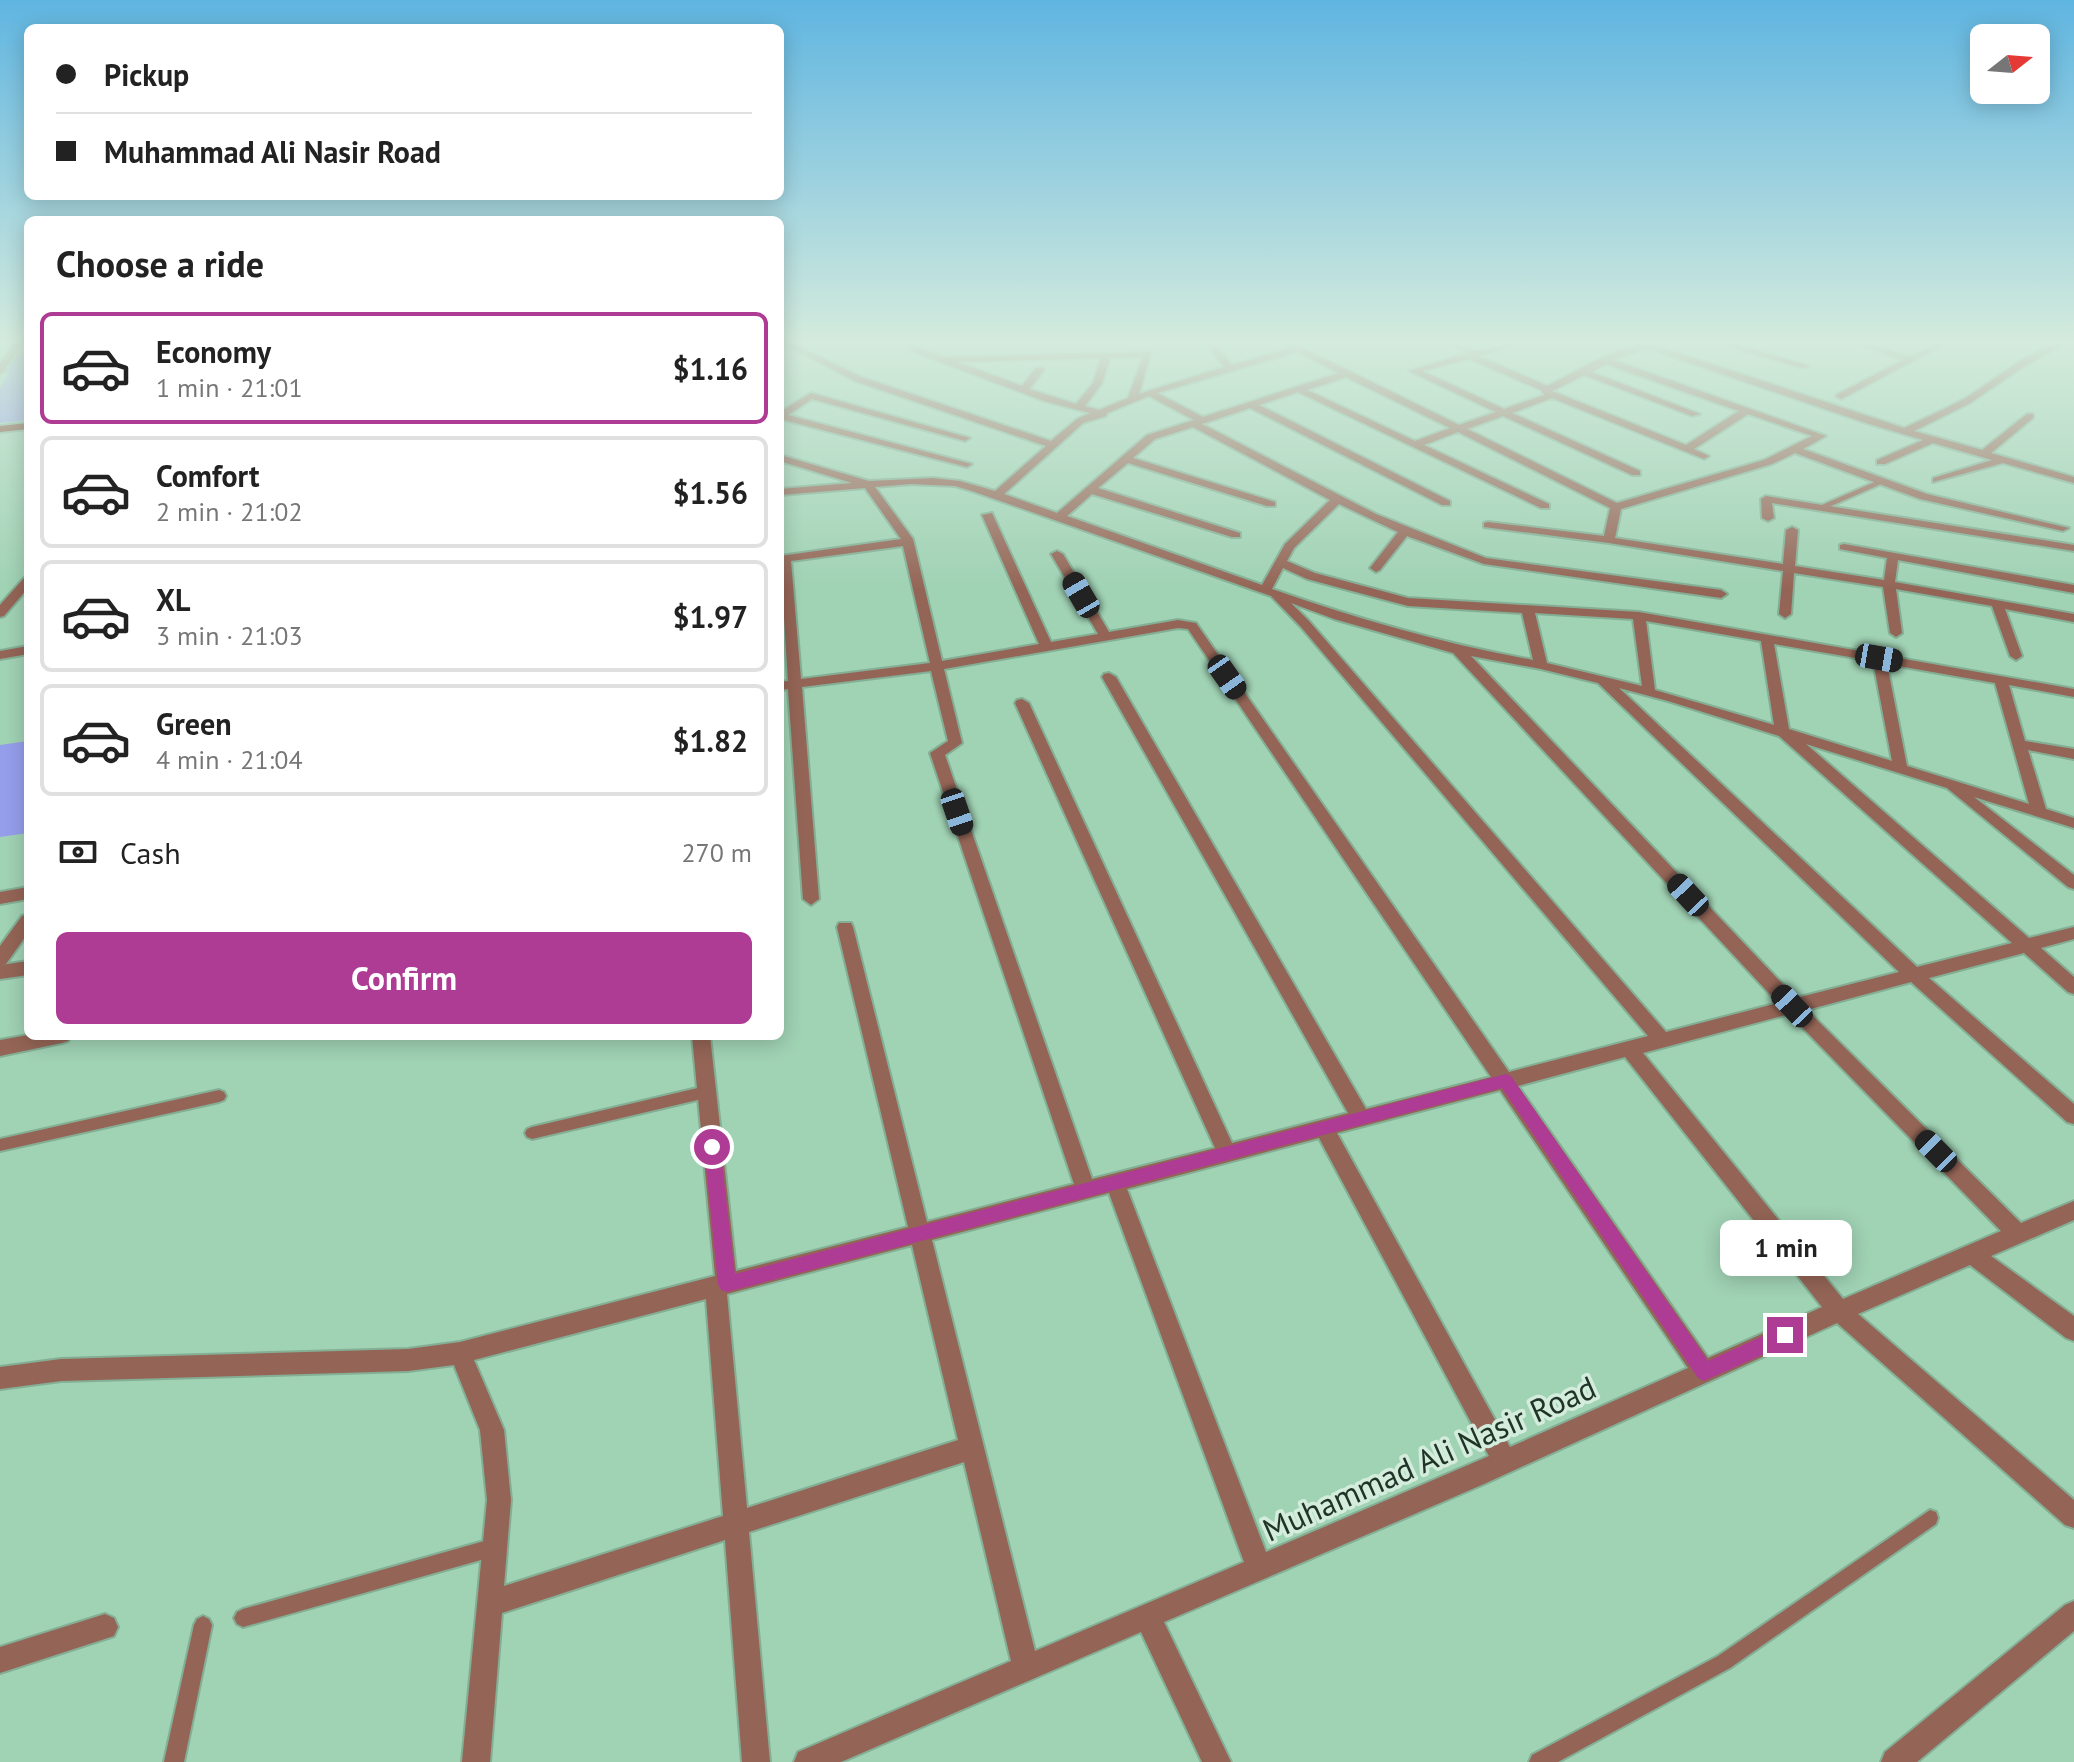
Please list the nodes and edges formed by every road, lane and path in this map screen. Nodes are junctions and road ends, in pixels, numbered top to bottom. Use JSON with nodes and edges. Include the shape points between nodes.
{"nodes":[{"id":1,"x":812,"y":424,"type":"edge"},
{"id":2,"x":914,"y":424,"type":"edge"},
{"id":3,"x":991,"y":424,"type":"edge"},
{"id":4,"x":1076,"y":424,"type":"edge"},
{"id":5,"x":1191,"y":424,"type":"edge"},
{"id":6,"x":1202,"y":424,"type":"edge"},
{"id":7,"x":1290,"y":424,"type":"edge"},
{"id":8,"x":1370,"y":424,"type":"edge"},
{"id":9,"x":1445,"y":424,"type":"edge"},
{"id":10,"x":1472,"y":424,"type":"edge"},
{"id":11,"x":1532,"y":424,"type":"edge"},
{"id":12,"x":1627,"y":424,"type":"edge"},
{"id":13,"x":1725,"y":424,"type":"edge"},
{"id":14,"x":1787,"y":424,"type":"edge"},
{"id":15,"x":1885,"y":424,"type":"edge"},
{"id":16,"x":1920,"y":424,"type":"edge"},
{"id":17,"x":2020,"y":424,"type":"edge"},
{"id":18,"x":24,"y":426,"type":"edge"},
{"id":19,"x":0,"y":429,"type":"edge"},
{"id":20,"x":1456,"y":430,"type":"junction"},
{"id":21,"x":1906,"y":431,"type":"junction"},
{"id":22,"x":965,"y":438,"type":"dead end"},
{"id":23,"x":1933,"y":439,"type":"junction"},
{"id":24,"x":1052,"y":445,"type":"junction"},
{"id":25,"x":1413,"y":445,"type":"junction"},
{"id":26,"x":1687,"y":449,"type":"junction"},
{"id":27,"x":1794,"y":449,"type":"junction"},
{"id":28,"x":1984,"y":454,"type":"junction"},
{"id":29,"x":1704,"y":456,"type":"dead end"},
{"id":30,"x":1124,"y":458,"type":"junction"},
{"id":31,"x":784,"y":459,"type":"edge"},
{"id":32,"x":2003,"y":460,"type":"junction"},
{"id":33,"x":1881,"y":462,"type":"dead end"},
{"id":34,"x":967,"y":464,"type":"dead end"},
{"id":35,"x":1636,"y":473,"type":"dead end"},
{"id":36,"x":1937,"y":480,"type":"dead end"},
{"id":37,"x":2074,"y":480,"type":"edge"},
{"id":38,"x":1882,"y":482,"type":"junction"},
{"id":39,"x":868,"y":484,"type":"junction"},
{"id":40,"x":1089,"y":489,"type":"junction"},
{"id":41,"x":784,"y":492,"type":"edge"},
{"id":42,"x":997,"y":495,"type":"junction"},
{"id":43,"x":1339,"y":498,"type":"junction"},
{"id":44,"x":1446,"y":503,"type":"dead end"},
{"id":45,"x":1271,"y":504,"type":"dead end"},
{"id":46,"x":1545,"y":506,"type":"dead end"},
{"id":47,"x":1616,"y":507,"type":"junction"},
{"id":48,"x":1819,"y":508,"type":"junction"},
{"id":49,"x":988,"y":515,"type":"dead end"},
{"id":50,"x":1058,"y":518,"type":"junction"},
{"id":51,"x":1768,"y":518,"type":"dead end"},
{"id":52,"x":1488,"y":525,"type":"dead end"},
{"id":53,"x":2063,"y":528,"type":"dead end"},
{"id":54,"x":1792,"y":530,"type":"dead end"},
{"id":55,"x":1404,"y":532,"type":"junction"},
{"id":56,"x":1236,"y":535,"type":"dead end"},
{"id":57,"x":1609,"y":540,"type":"junction"},
{"id":58,"x":908,"y":542,"type":"junction"},
{"id":59,"x":1844,"y":547,"type":"dead end"},
{"id":60,"x":2074,"y":548,"type":"edge"},
{"id":61,"x":1057,"y":554,"type":"dead end"},
{"id":62,"x":1893,"y":556,"type":"junction"},
{"id":63,"x":784,"y":558,"type":"edge"},
{"id":64,"x":1280,"y":562,"type":"junction"},
{"id":65,"x":1376,"y":568,"type":"dead end"},
{"id":66,"x":1787,"y":568,"type":"junction"},
{"id":67,"x":784,"y":583,"type":"edge"},
{"id":68,"x":1889,"y":584,"type":"junction"},
{"id":69,"x":24,"y":586,"type":"edge"},
{"id":70,"x":2074,"y":589,"type":"edge"},
{"id":71,"x":1269,"y":592,"type":"junction"},
{"id":72,"x":1721,"y":594,"type":"dead end"},
{"id":73,"x":1997,"y":603,"type":"junction"},
{"id":74,"x":1528,"y":611,"type":"junction"},
{"id":75,"x":0,"y":613,"type":"edge"},
{"id":76,"x":1785,"y":614,"type":"dead end"},
{"id":77,"x":1639,"y":616,"type":"junction"},
{"id":78,"x":2074,"y":618,"type":"edge"},
{"id":79,"x":1896,"y":633,"type":"dead end"},
{"id":80,"x":1106,"y":637,"type":"junction"},
{"id":81,"x":1767,"y":638,"type":"junction"},
{"id":82,"x":1047,"y":647,"type":"junction"},
{"id":83,"x":1458,"y":650,"type":"junction"},
{"id":84,"x":24,"y":651,"type":"edge"},
{"id":85,"x":0,"y":655,"type":"edge"},
{"id":86,"x":2016,"y":656,"type":"dead end"},
{"id":87,"x":1879,"y":658,"type":"junction"},
{"id":88,"x":1541,"y":665,"type":"junction"},
{"id":89,"x":937,"y":666,"type":"junction"},
{"id":90,"x":1109,"y":677,"type":"dead end"},
{"id":91,"x":2000,"y":679,"type":"junction"},
{"id":92,"x":1601,"y":680,"type":"junction"},
{"id":93,"x":788,"y":685,"type":"edge"},
{"id":94,"x":1649,"y":692,"type":"junction"},
{"id":95,"x":2074,"y":693,"type":"edge"},
{"id":96,"x":1022,"y":703,"type":"dead end"},
{"id":97,"x":1782,"y":731,"type":"junction"},
{"id":98,"x":2019,"y":744,"type":"junction"},
{"id":99,"x":2074,"y":754,"type":"edge"},
{"id":100,"x":1900,"y":768,"type":"junction"},
{"id":101,"x":1947,"y":783,"type":"junction"},
{"id":102,"x":2039,"y":812,"type":"junction"},
{"id":103,"x":2074,"y":823,"type":"edge"},
{"id":104,"x":2074,"y":883,"type":"edge"},
{"id":105,"x":24,"y":894,"type":"edge"},
{"id":106,"x":0,"y":898,"type":"edge"},
{"id":107,"x":811,"y":899,"type":"dead end"},
{"id":108,"x":24,"y":926,"type":"edge"},
{"id":109,"x":845,"y":927,"type":"dead end"},
{"id":110,"x":2074,"y":933,"type":"edge"},
{"id":111,"x":2026,"y":945,"type":"junction"},
{"id":112,"x":0,"y":959,"type":"edge"},
{"id":113,"x":24,"y":969,"type":"edge"},
{"id":114,"x":0,"y":972,"type":"edge"},
{"id":115,"x":1913,"y":974,"type":"junction"},
{"id":116,"x":2074,"y":987,"type":"edge"},
{"id":117,"x":1792,"y":1006,"type":"junction"},
{"id":118,"x":41,"y":1040,"type":"edge"},
{"id":119,"x":701,"y":1040,"type":"edge"},
{"id":120,"x":1662,"y":1040,"type":"junction"},
{"id":121,"x":0,"y":1048,"type":"edge"},
{"id":122,"x":1629,"y":1049,"type":"junction"},
{"id":123,"x":1506,"y":1081,"type":"junction"},
{"id":124,"x":706,"y":1092,"type":"junction"},
{"id":125,"x":219,"y":1096,"type":"dead end"},
{"id":126,"x":2074,"y":1116,"type":"edge"},
{"id":127,"x":1361,"y":1118,"type":"junction"},
{"id":128,"x":1324,"y":1128,"type":"junction"},
{"id":129,"x":532,"y":1133,"type":"dead end"},
{"id":130,"x":0,"y":1145,"type":"edge"},
{"id":131,"x":1227,"y":1153,"type":"junction"},
{"id":132,"x":1115,"y":1183,"type":"junction"},
{"id":133,"x":1086,"y":1190,"type":"junction"},
{"id":134,"x":2074,"y":1210,"type":"edge"},
{"id":135,"x":920,"y":1233,"type":"junction"},
{"id":136,"x":2018,"y":1234,"type":"junction"},
{"id":137,"x":1972,"y":1254,"type":"junction"},
{"id":138,"x":721,"y":1285,"type":"junction"},
{"id":139,"x":1839,"y":1311,"type":"junction"},
{"id":140,"x":2074,"y":1330,"type":"edge"},
{"id":141,"x":460,"y":1353,"type":"junction"},
{"id":142,"x":1704,"y":1372,"type":"junction"},
{"id":143,"x":0,"y":1378,"type":"edge"},
{"id":144,"x":972,"y":1447,"type":"junction"},
{"id":145,"x":1505,"y":1461,"type":"junction"},
{"id":146,"x":2074,"y":1516,"type":"edge"},
{"id":147,"x":1930,"y":1518,"type":"dead end"},
{"id":148,"x":736,"y":1524,"type":"junction"},
{"id":149,"x":495,"y":1546,"type":"junction"},
{"id":150,"x":1259,"y":1568,"type":"junction"},
{"id":151,"x":490,"y":1604,"type":"junction"},
{"id":152,"x":2074,"y":1614,"type":"edge"},
{"id":153,"x":1147,"y":1616,"type":"junction"},
{"id":154,"x":243,"y":1618,"type":"dead end"},
{"id":155,"x":203,"y":1625,"type":"dead end"},
{"id":156,"x":105,"y":1627,"type":"dead end"},
{"id":157,"x":0,"y":1660,"type":"edge"},
{"id":158,"x":1026,"y":1668,"type":"junction"},
{"id":159,"x":174,"y":1762,"type":"edge"},
{"id":160,"x":476,"y":1762,"type":"edge"},
{"id":161,"x":756,"y":1762,"type":"edge"},
{"id":162,"x":808,"y":1762,"type":"edge"},
{"id":163,"x":1217,"y":1762,"type":"edge"},
{"id":164,"x":1539,"y":1762,"type":"edge"},
{"id":165,"x":1895,"y":1762,"type":"edge"}],
"edges":[{"from":1,"to":34,"type":"street"},
{"from":2,"to":22,"type":"street"},
{"from":3,"to":24,"type":"street"},
{"from":4,"to":24,"type":"street"},
{"from":5,"to":30,"type":"street","via":[[1151,437]]},
{"from":6,"to":43,"type":"street"},
{"from":7,"to":44,"type":"street"},
{"from":8,"to":25,"type":"street"},
{"from":9,"to":20,"type":"street"},
{"from":10,"to":20,"type":"street"},
{"from":11,"to":35,"type":"street"},
{"from":12,"to":26,"type":"street"},
{"from":13,"to":26,"type":"street"},
{"from":14,"to":27,"type":"street","via":[[1821,436]]},
{"from":15,"to":21,"type":"street"},
{"from":16,"to":21,"type":"street"},
{"from":17,"to":28,"type":"street"},
{"from":18,"to":19,"type":"main road"},
{"from":20,"to":25,"type":"street"},
{"from":20,"to":47,"type":"street"},
{"from":21,"to":23,"type":"street"},
{"from":23,"to":28,"type":"street"},
{"from":23,"to":33,"type":"street"},
{"from":24,"to":42,"type":"street"},
{"from":25,"to":46,"type":"street"},
{"from":26,"to":29,"type":"street"},
{"from":27,"to":38,"type":"street"},
{"from":27,"to":47,"type":"street","via":[[1768,462]]},
{"from":28,"to":32,"type":"street"},
{"from":30,"to":40,"type":"street"},
{"from":30,"to":45,"type":"street"},
{"from":31,"to":39,"type":"street"},
{"from":32,"to":36,"type":"street"},
{"from":32,"to":37,"type":"street"},
{"from":38,"to":48,"type":"lane"},
{"from":38,"to":53,"type":"street","via":[[1924,497]]},
{"from":39,"to":41,"type":"street"},
{"from":39,"to":42,"type":"street","via":[[955,483]]},
{"from":39,"to":58,"type":"street"},
{"from":40,"to":50,"type":"street"},
{"from":40,"to":56,"type":"street"},
{"from":42,"to":50,"type":"street"},
{"from":43,"to":55,"type":"street"},
{"from":43,"to":64,"type":"street","via":[[1289,546]]},
{"from":47,"to":57,"type":"street"},
{"from":48,"to":51,"type":"street","via":[[1766,499]]},
{"from":48,"to":60,"type":"street"},
{"from":49,"to":82,"type":"street"},
{"from":50,"to":71,"type":"street"},
{"from":52,"to":57,"type":"street"},
{"from":54,"to":66,"type":"street"},
{"from":55,"to":65,"type":"street"},
{"from":55,"to":72,"type":"street","via":[[1484,561]]},
{"from":57,"to":66,"type":"street"},
{"from":58,"to":63,"type":"street"},
{"from":58,"to":89,"type":"street"},
{"from":59,"to":62,"type":"street"},
{"from":61,"to":80,"type":"street"},
{"from":62,"to":68,"type":"street"},
{"from":62,"to":70,"type":"street"},
{"from":64,"to":71,"type":"street"},
{"from":64,"to":74,"type":"street","via":[[1311,576],[1408,602]]},
{"from":66,"to":68,"type":"street"},
{"from":66,"to":76,"type":"street"},
{"from":67,"to":93,"type":"street"},
{"from":68,"to":73,"type":"street"},
{"from":68,"to":79,"type":"street"},
{"from":69,"to":75,"type":"street"},
{"from":71,"to":83,"type":"street"},
{"from":71,"to":120,"type":"street","via":[[1305,624]]},
{"from":73,"to":78,"type":"street"},
{"from":73,"to":86,"type":"street"},
{"from":74,"to":77,"type":"street"},
{"from":74,"to":88,"type":"street"},
{"from":77,"to":81,"type":"street"},
{"from":77,"to":94,"type":"street"},
{"from":80,"to":82,"type":"street"},
{"from":80,"to":123,"type":"street","via":[[1192,626]]},
{"from":81,"to":87,"type":"street"},
{"from":81,"to":97,"type":"street"},
{"from":82,"to":89,"type":"street"},
{"from":83,"to":88,"type":"street"},
{"from":83,"to":117,"type":"street"},
{"from":84,"to":85,"type":"street"},
{"from":87,"to":91,"type":"street"},
{"from":87,"to":100,"type":"street"},
{"from":88,"to":92,"type":"street"},
{"from":89,"to":93,"type":"street"},
{"from":89,"to":133,"type":"street","via":[[955,743],[937,753]]},
{"from":90,"to":127,"type":"street"},
{"from":91,"to":95,"type":"street"},
{"from":91,"to":98,"type":"street"},
{"from":92,"to":94,"type":"street"},
{"from":92,"to":115,"type":"street"},
{"from":93,"to":107,"type":"street"},
{"from":94,"to":97,"type":"street"},
{"from":96,"to":131,"type":"street"},
{"from":97,"to":100,"type":"street"},
{"from":97,"to":111,"type":"street"},
{"from":98,"to":99,"type":"street"},
{"from":98,"to":102,"type":"street"},
{"from":100,"to":101,"type":"street"},
{"from":101,"to":102,"type":"street"},
{"from":101,"to":104,"type":"street"},
{"from":102,"to":103,"type":"street"},
{"from":105,"to":106,"type":"street"},
{"from":108,"to":112,"type":"street"},
{"from":109,"to":135,"type":"street"},
{"from":110,"to":111,"type":"street"},
{"from":111,"to":115,"type":"street"},
{"from":111,"to":116,"type":"street"},
{"from":113,"to":114,"type":"street"},
{"from":115,"to":117,"type":"street"},
{"from":115,"to":126,"type":"street"},
{"from":117,"to":120,"type":"street"},
{"from":117,"to":136,"type":"street"},
{"from":118,"to":121,"type":"street"},
{"from":119,"to":124,"type":"street"},
{"from":120,"to":122,"type":"street"},
{"from":122,"to":123,"type":"street"},
{"from":122,"to":139,"type":"street"},
{"from":123,"to":127,"type":"street"},
{"from":123,"to":142,"type":"street"},
{"from":124,"to":129,"type":"lane"},
{"from":124,"to":138,"type":"street"},
{"from":125,"to":130,"type":"lane"},
{"from":127,"to":128,"type":"street"},
{"from":128,"to":131,"type":"street"},
{"from":128,"to":145,"type":"street"},
{"from":131,"to":132,"type":"street"},
{"from":132,"to":133,"type":"street"},
{"from":132,"to":150,"type":"street"},
{"from":133,"to":135,"type":"street"},
{"from":134,"to":136,"type":"street","name":"Muhammad Ali Nasir Road"},
{"from":135,"to":138,"type":"street"},
{"from":135,"to":144,"type":"street"},
{"from":136,"to":137,"type":"street","name":"Muhammad Ali Nasir Road"},
{"from":137,"to":139,"type":"street","name":"Muhammad Ali Nasir Road"},
{"from":137,"to":140,"type":"street"},
{"from":138,"to":141,"type":"street"},
{"from":138,"to":148,"type":"street"},
{"from":139,"to":142,"type":"street","name":"Muhammad Ali Nasir Road"},
{"from":139,"to":146,"type":"street"},
{"from":141,"to":143,"type":"street","via":[[408,1360],[61,1370]]},
{"from":141,"to":149,"type":"street","via":[[492,1430],[499,1500]]},
{"from":142,"to":145,"type":"street","name":"Muhammad Ali Nasir Road"},
{"from":144,"to":148,"type":"street"},
{"from":144,"to":158,"type":"street"},
{"from":145,"to":150,"type":"street","name":"Muhammad Ali Nasir Road"},
{"from":147,"to":164,"type":"lane","via":[[1724,1662]]},
{"from":148,"to":151,"type":"street"},
{"from":148,"to":161,"type":"street"},
{"from":149,"to":151,"type":"street"},
{"from":149,"to":154,"type":"lane"},
{"from":150,"to":153,"type":"street","name":"Muhammad Ali Nasir Road"},
{"from":151,"to":160,"type":"street"},
{"from":152,"to":165,"type":"street"},
{"from":153,"to":158,"type":"street","name":"Muhammad Ali Nasir Road"},
{"from":153,"to":163,"type":"street"},
{"from":155,"to":159,"type":"lane"},
{"from":156,"to":157,"type":"street"},
{"from":158,"to":162,"type":"street","name":"Muhammad Ali Nasir Road"}]}
